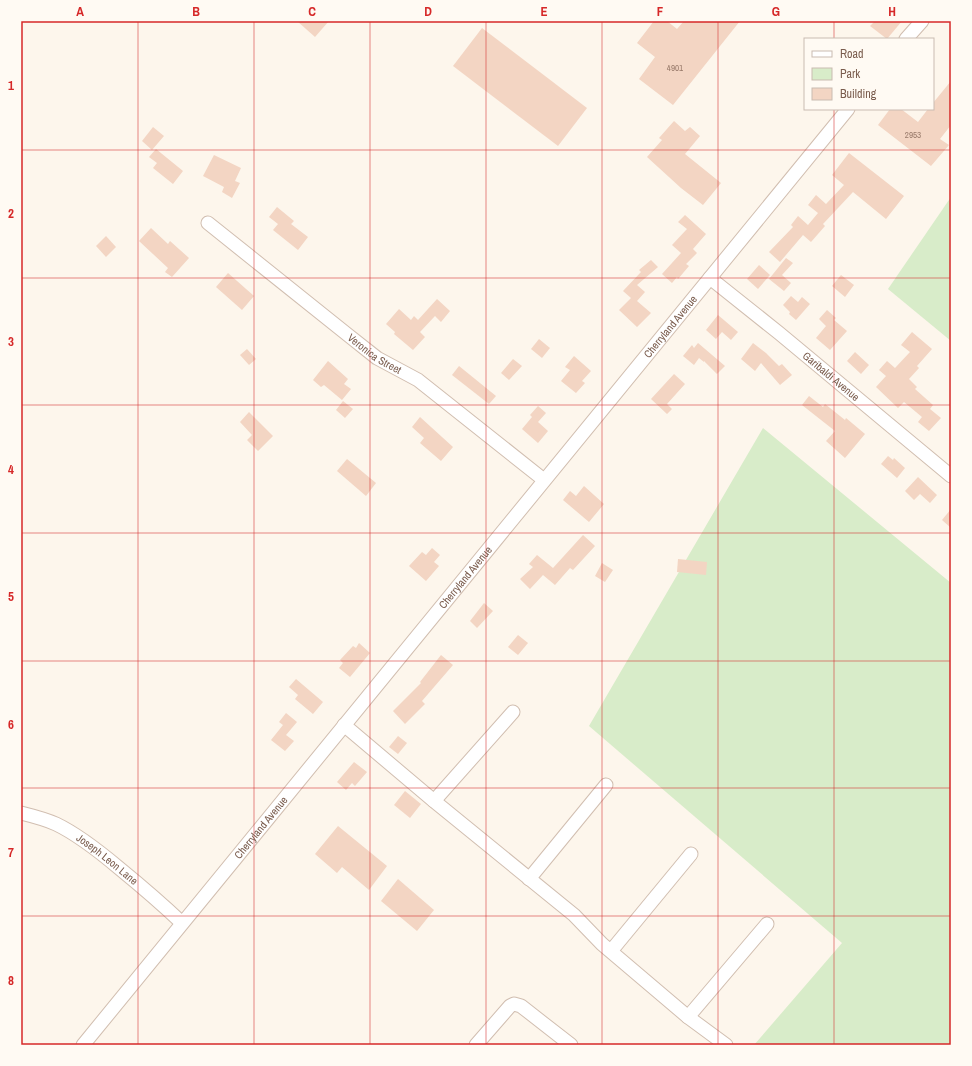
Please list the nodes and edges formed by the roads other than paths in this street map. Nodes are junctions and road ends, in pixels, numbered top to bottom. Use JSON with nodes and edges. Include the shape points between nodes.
{"nodes":[{"id":1,"x":922,"y":21,"type":"edge"},
{"id":2,"x":907,"y":38,"type":"edge"},
{"id":3,"x":847,"y":110,"type":"edge"},
{"id":4,"x":208,"y":223,"type":"dead end"},
{"id":5,"x":710,"y":278,"type":"junction"},
{"id":6,"x":951,"y":476,"type":"edge"},
{"id":7,"x":544,"y":480,"type":"junction"},
{"id":8,"x":513,"y":712,"type":"dead end"},
{"id":9,"x":344,"y":725,"type":"junction"},
{"id":10,"x":606,"y":785,"type":"dead end"},
{"id":11,"x":434,"y":801,"type":"junction"},
{"id":12,"x":21,"y":813,"type":"edge"},
{"id":13,"x":691,"y":854,"type":"dead end"},
{"id":14,"x":529,"y":879,"type":"junction"},
{"id":15,"x":182,"y":923,"type":"junction"},
{"id":16,"x":767,"y":924,"type":"dead end"},
{"id":17,"x":611,"y":951,"type":"junction"},
{"id":18,"x":688,"y":1016,"type":"junction"},
{"id":19,"x":83,"y":1045,"type":"edge"},
{"id":20,"x":476,"y":1045,"type":"edge"},
{"id":21,"x":571,"y":1045,"type":"edge"},
{"id":22,"x":726,"y":1045,"type":"edge"}],
"edges":[{"from":1,"to":2,"type":"street"},
{"from":3,"to":5,"type":"street","name":"Cherryland Avenue"},
{"from":4,"to":7,"type":"street","name":"Veronica Street","via":[[371,353],[418,380]]},
{"from":5,"to":6,"type":"street","name":"Garibaldi Avenue"},
{"from":5,"to":7,"type":"street","name":"Cherryland Avenue"},
{"from":7,"to":9,"type":"street","name":"Cherryland Avenue"},
{"from":8,"to":11,"type":"street"},
{"from":9,"to":11,"type":"street"},
{"from":9,"to":15,"type":"street","name":"Cherryland Avenue"},
{"from":10,"to":14,"type":"street"},
{"from":11,"to":14,"type":"street"},
{"from":12,"to":15,"type":"street","name":"Joseph Leon Lane","via":[[56,824],[76,835]]},
{"from":13,"to":17,"type":"street"},
{"from":14,"to":17,"type":"street","via":[[574,915]]},
{"from":15,"to":19,"type":"street","name":"Cherryland Avenue"},
{"from":16,"to":18,"type":"street"},
{"from":17,"to":18,"type":"street"},
{"from":18,"to":22,"type":"street"},
{"from":20,"to":21,"type":"street","via":[[514,1004],[521,1006]]}]}
